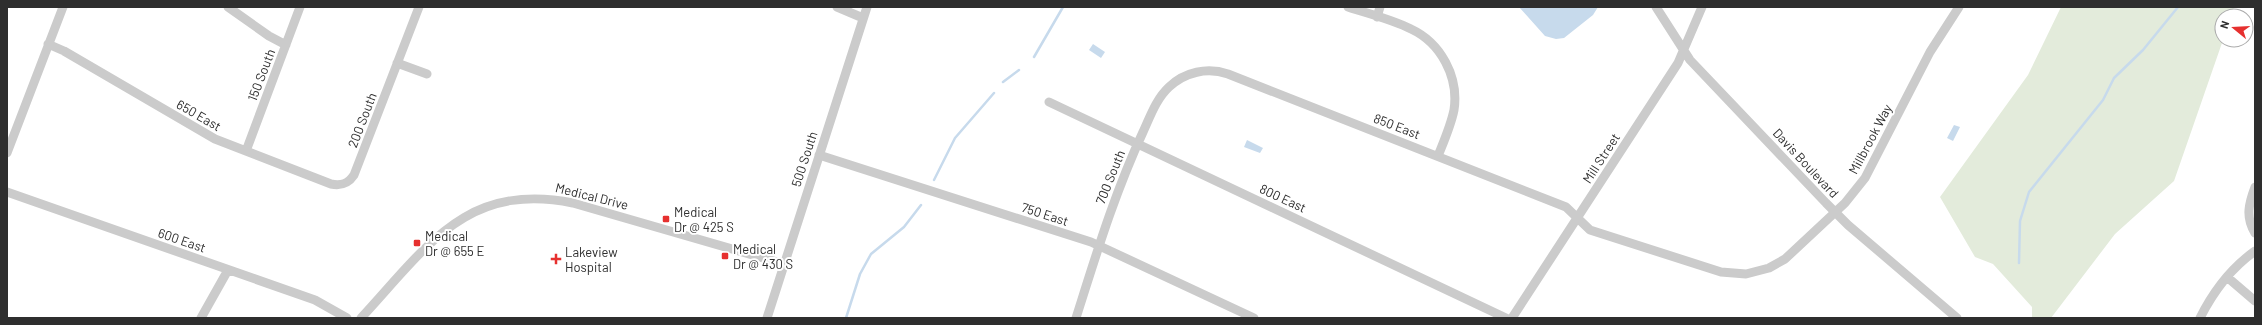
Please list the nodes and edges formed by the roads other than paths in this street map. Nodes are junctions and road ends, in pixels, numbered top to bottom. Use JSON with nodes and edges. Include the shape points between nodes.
{"nodes":[{"id":1,"x":63,"y":7,"type":"edge"},
{"id":2,"x":228,"y":7,"type":"edge"},
{"id":3,"x":300,"y":7,"type":"edge"},
{"id":4,"x":419,"y":7,"type":"edge"},
{"id":5,"x":836,"y":7,"type":"edge"},
{"id":6,"x":867,"y":7,"type":"edge"},
{"id":7,"x":1348,"y":7,"type":"edge"},
{"id":8,"x":1380,"y":7,"type":"edge"},
{"id":9,"x":1656,"y":7,"type":"edge"},
{"id":10,"x":1702,"y":7,"type":"edge"},
{"id":11,"x":1959,"y":7,"type":"edge"},
{"id":12,"x":1377,"y":17,"type":"junction"},
{"id":13,"x":863,"y":18,"type":"junction"},
{"id":14,"x":48,"y":44,"type":"junction"},
{"id":15,"x":286,"y":45,"type":"junction"},
{"id":16,"x":1684,"y":51,"type":"junction"},
{"id":17,"x":398,"y":63,"type":"junction"},
{"id":18,"x":1202,"y":71,"type":"joint"},
{"id":19,"x":427,"y":74,"type":"dead end"},
{"id":20,"x":1049,"y":102,"type":"dead end"},
{"id":21,"x":1138,"y":144,"type":"junction"},
{"id":22,"x":246,"y":151,"type":"junction"},
{"id":23,"x":7,"y":153,"type":"edge"},
{"id":24,"x":819,"y":155,"type":"junction"},
{"id":25,"x":1438,"y":156,"type":"junction"},
{"id":26,"x":345,"y":184,"type":"joint"},
{"id":27,"x":2255,"y":187,"type":"edge"},
{"id":28,"x":7,"y":192,"type":"edge"},
{"id":29,"x":1835,"y":212,"type":"junction"},
{"id":30,"x":1577,"y":218,"type":"junction"},
{"id":31,"x":2255,"y":233,"type":"edge"},
{"id":32,"x":1099,"y":246,"type":"junction"},
{"id":33,"x":2255,"y":251,"type":"edge"},
{"id":34,"x":784,"y":264,"type":"junction"},
{"id":35,"x":228,"y":270,"type":"junction"},
{"id":36,"x":2227,"y":277,"type":"junction"},
{"id":37,"x":2255,"y":301,"type":"edge"},
{"id":38,"x":201,"y":318,"type":"edge"},
{"id":39,"x":346,"y":318,"type":"edge"},
{"id":40,"x":361,"y":318,"type":"edge"},
{"id":41,"x":767,"y":318,"type":"edge"},
{"id":42,"x":1076,"y":318,"type":"edge"},
{"id":43,"x":1254,"y":318,"type":"edge"},
{"id":44,"x":1506,"y":318,"type":"edge"},
{"id":45,"x":1512,"y":318,"type":"edge"},
{"id":46,"x":1957,"y":318,"type":"edge"},
{"id":47,"x":2200,"y":318,"type":"edge"}],
"edges":[{"from":1,"to":14,"type":"street"},
{"from":2,"to":15,"type":"street"},
{"from":3,"to":15,"type":"street","name":"150 South"},
{"from":4,"to":17,"type":"street","name":"200 South"},
{"from":5,"to":13,"type":"street"},
{"from":6,"to":13,"type":"street","name":"500 South"},
{"from":7,"to":12,"type":"street"},
{"from":8,"to":12,"type":"street"},
{"from":9,"to":16,"type":"street","name":"Davis Boulevard"},
{"from":10,"to":16,"type":"street","name":"Mill Street"},
{"from":11,"to":29,"type":"street","name":"Millbrook Way","via":[[1922,67],[1865,178],[1853,195]]},
{"from":12,"to":25,"type":"street","via":[[1412,29],[1428,40],[1441,55],[1449,71],[1454,86],[1454,110]]},
{"from":13,"to":24,"type":"street","name":"500 South"},
{"from":14,"to":22,"type":"street","name":"650 East","via":[[210,137]]},
{"from":14,"to":23,"type":"street"},
{"from":15,"to":22,"type":"street","name":"150 South"},
{"from":16,"to":29,"type":"street","name":"Davis Boulevard"},
{"from":16,"to":30,"type":"street","name":"Mill Street"},
{"from":17,"to":19,"type":"street"},
{"from":17,"to":26,"type":"street","name":"200 South","via":[[356,171],[352,179]]},
{"from":18,"to":21,"type":"street","name":"700 South","via":[[1184,76],[1168,88],[1157,103]]},
{"from":18,"to":25,"type":"street","name":"850 East","via":[[1228,74]]},
{"from":20,"to":21,"type":"street","name":"800 East"},
{"from":21,"to":32,"type":"street","name":"700 South","via":[[1118,189]]},
{"from":21,"to":44,"type":"street","name":"800 East"},
{"from":22,"to":26,"type":"street","name":"650 East","via":[[331,184]]},
{"from":24,"to":32,"type":"street","name":"750 East"},
{"from":24,"to":34,"type":"street","name":"500 South"},
{"from":25,"to":30,"type":"street","name":"850 East","via":[[1566,207]]},
{"from":27,"to":31,"type":"street","via":[[2248,215]]},
{"from":28,"to":35,"type":"street","name":"600 East"},
{"from":29,"to":30,"type":"street","name":"Millbrook Way","via":[[1777,265],[1762,271],[1741,274],[1717,271],[1590,230]]},
{"from":29,"to":46,"type":"street","name":"Davis Boulevard"},
{"from":30,"to":45,"type":"street","name":"Mill Street"},
{"from":32,"to":42,"type":"street","name":"700 South"},
{"from":32,"to":43,"type":"street","name":"750 East"},
{"from":33,"to":36,"type":"street"},
{"from":34,"to":40,"type":"street","name":"Medical Drive","via":[[573,203],[544,198],[515,199],[480,209],[447,227],[430,242]]},
{"from":34,"to":41,"type":"street","name":"500 South"},
{"from":35,"to":38,"type":"street"},
{"from":35,"to":39,"type":"street","name":"600 East","via":[[320,302]]},
{"from":36,"to":37,"type":"street"},
{"from":36,"to":47,"type":"street","via":[[2216,290]]}]}
